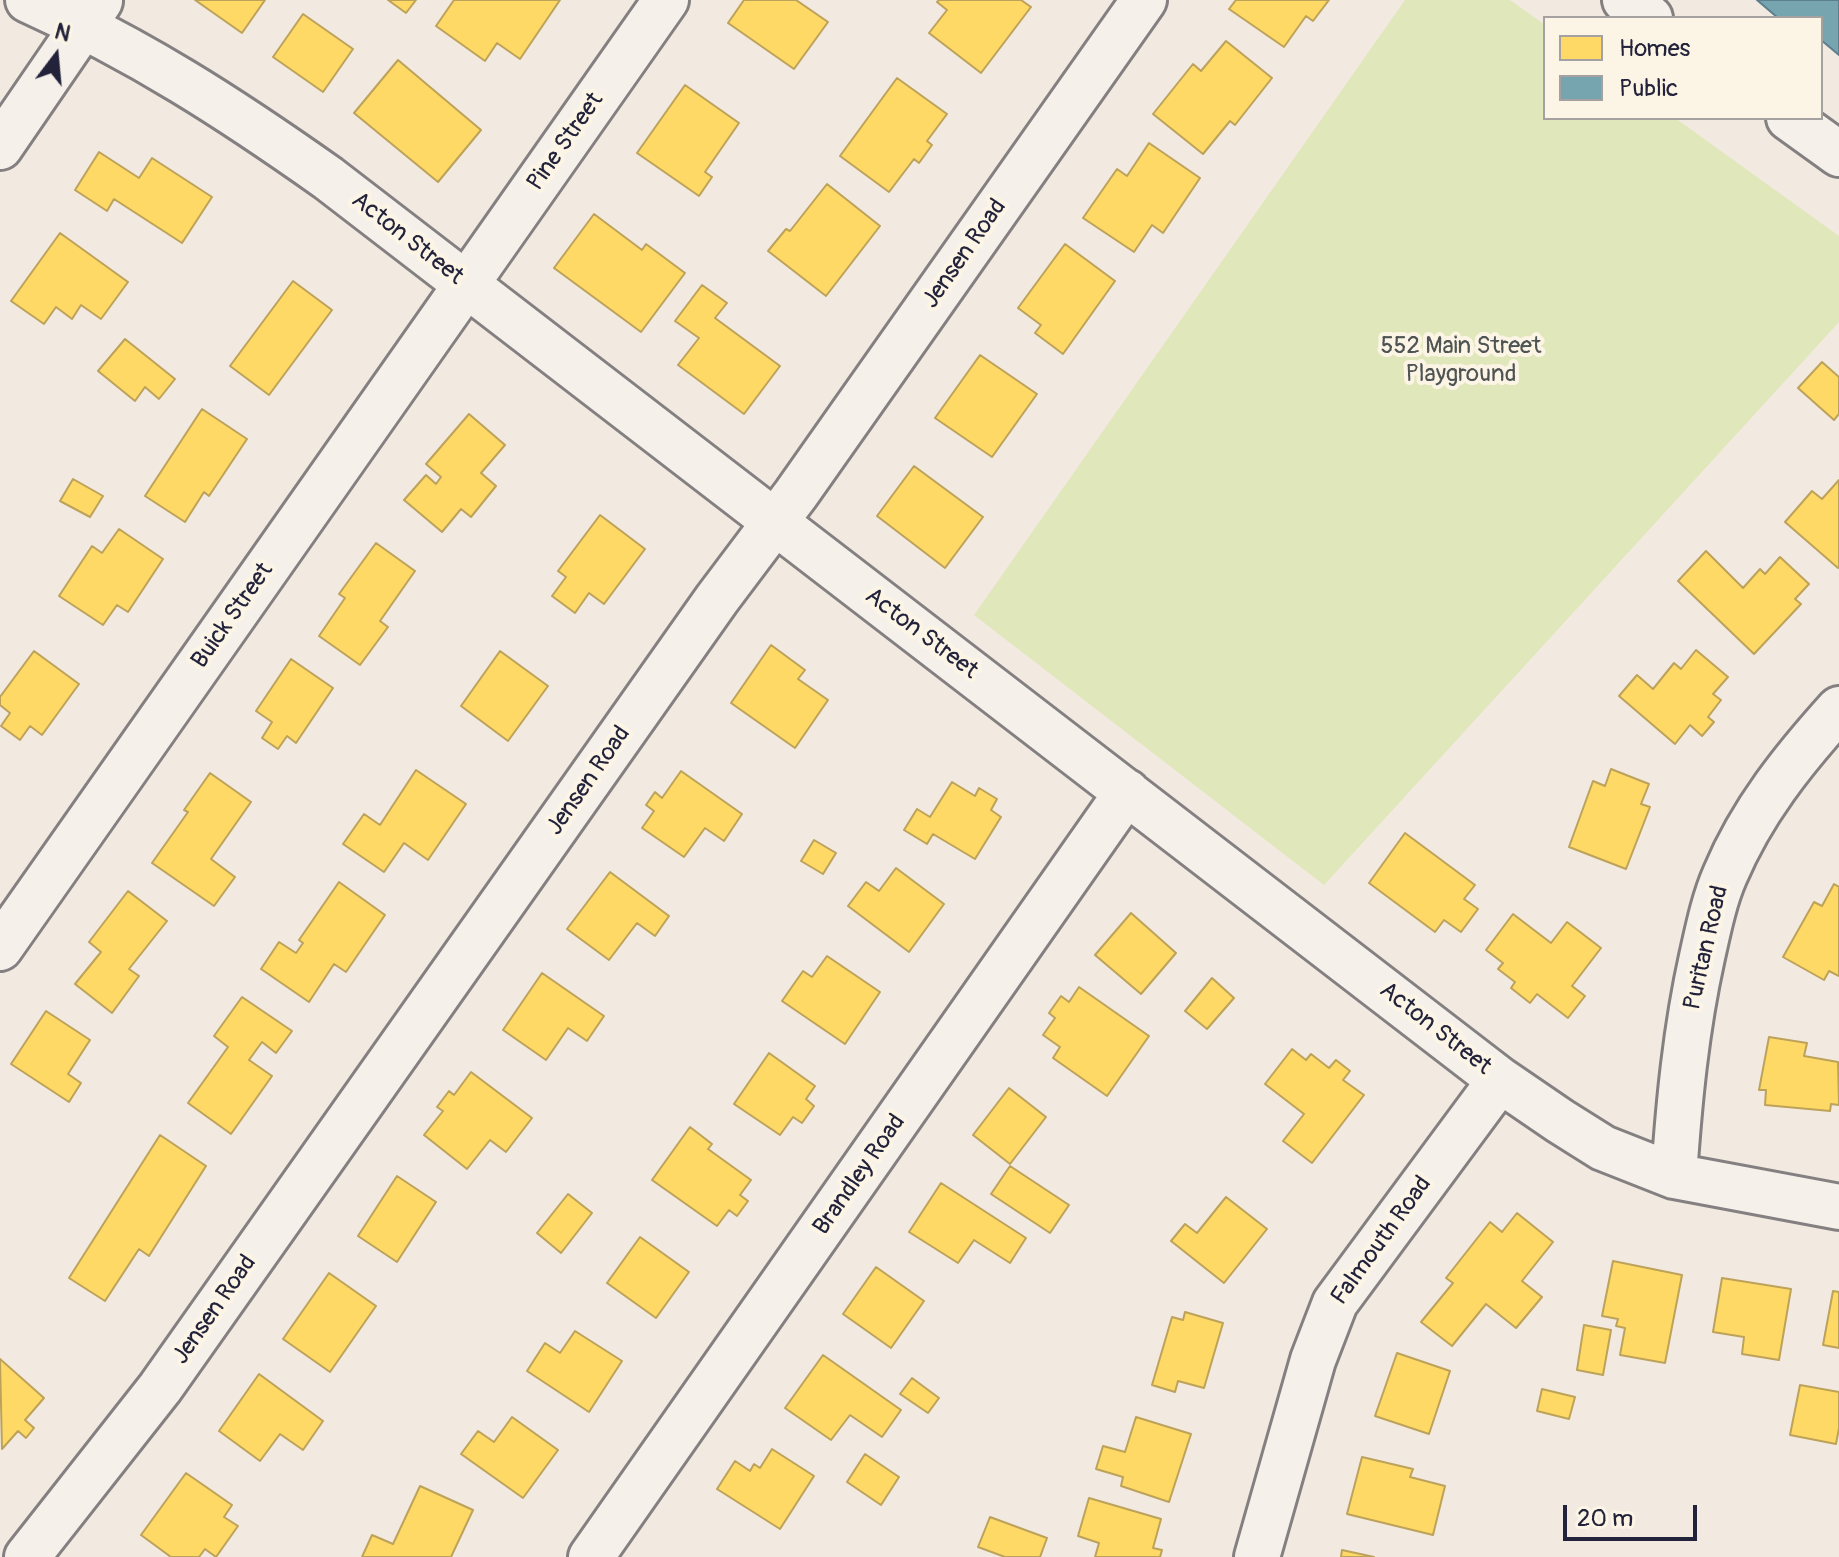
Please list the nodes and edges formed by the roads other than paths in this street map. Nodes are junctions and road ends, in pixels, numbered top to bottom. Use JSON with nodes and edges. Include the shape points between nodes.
{"nodes":[{"id":1,"x":28,"y":0,"type":"edge"},
{"id":2,"x":666,"y":0,"type":"edge"},
{"id":3,"x":1144,"y":0,"type":"edge"},
{"id":4,"x":1625,"y":0,"type":"edge"},
{"id":5,"x":92,"y":13,"type":"edge"},
{"id":6,"x":1647,"y":16,"type":"edge"},
{"id":7,"x":1792,"y":120,"type":"edge"},
{"id":8,"x":0,"y":147,"type":"edge"},
{"id":9,"x":1839,"y":154,"type":"edge"},
{"id":10,"x":465,"y":284,"type":"junction"},
{"id":11,"x":775,"y":522,"type":"junction"},
{"id":12,"x":1839,"y":709,"type":"edge"},
{"id":13,"x":1127,"y":792,"type":"junction"},
{"id":14,"x":0,"y":948,"type":"edge"},
{"id":15,"x":1500,"y":1080,"type":"junction"},
{"id":16,"x":1674,"y":1176,"type":"junction"},
{"id":17,"x":1839,"y":1207,"type":"edge"},
{"id":18,"x":27,"y":1557,"type":"edge"},
{"id":19,"x":591,"y":1557,"type":"edge"},
{"id":20,"x":1257,"y":1557,"type":"edge"}],
"edges":[{"from":1,"to":5,"type":"street","name":"Acton Street"},
{"from":2,"to":10,"type":"street","name":"Pine Street"},
{"from":3,"to":11,"type":"street","name":"Jensen Road"},
{"from":4,"to":6,"type":"street"},
{"from":5,"to":8,"type":"street"},
{"from":5,"to":10,"type":"street","name":"Acton Street","via":[[158,65],[268,135]]},
{"from":7,"to":9,"type":"street"},
{"from":10,"to":11,"type":"street","name":"Acton Street"},
{"from":10,"to":14,"type":"street","name":"Buick Street"},
{"from":11,"to":13,"type":"street","name":"Acton Street"},
{"from":11,"to":18,"type":"street","name":"Jensen Road","via":[[160,1388]]},
{"from":12,"to":16,"type":"street","name":"Puritan Road","via":[[1772,789],[1724,877],[1696,985]]},
{"from":13,"to":15,"type":"street","name":"Acton Street"},
{"from":13,"to":19,"type":"street","name":"Brandley Road"},
{"from":15,"to":16,"type":"street","name":"Acton Street","via":[[1603,1148]]},
{"from":15,"to":20,"type":"street","name":"Falmouth Road","via":[[1335,1303],[1313,1360]]},
{"from":16,"to":17,"type":"street","name":"Acton Street"}]}
